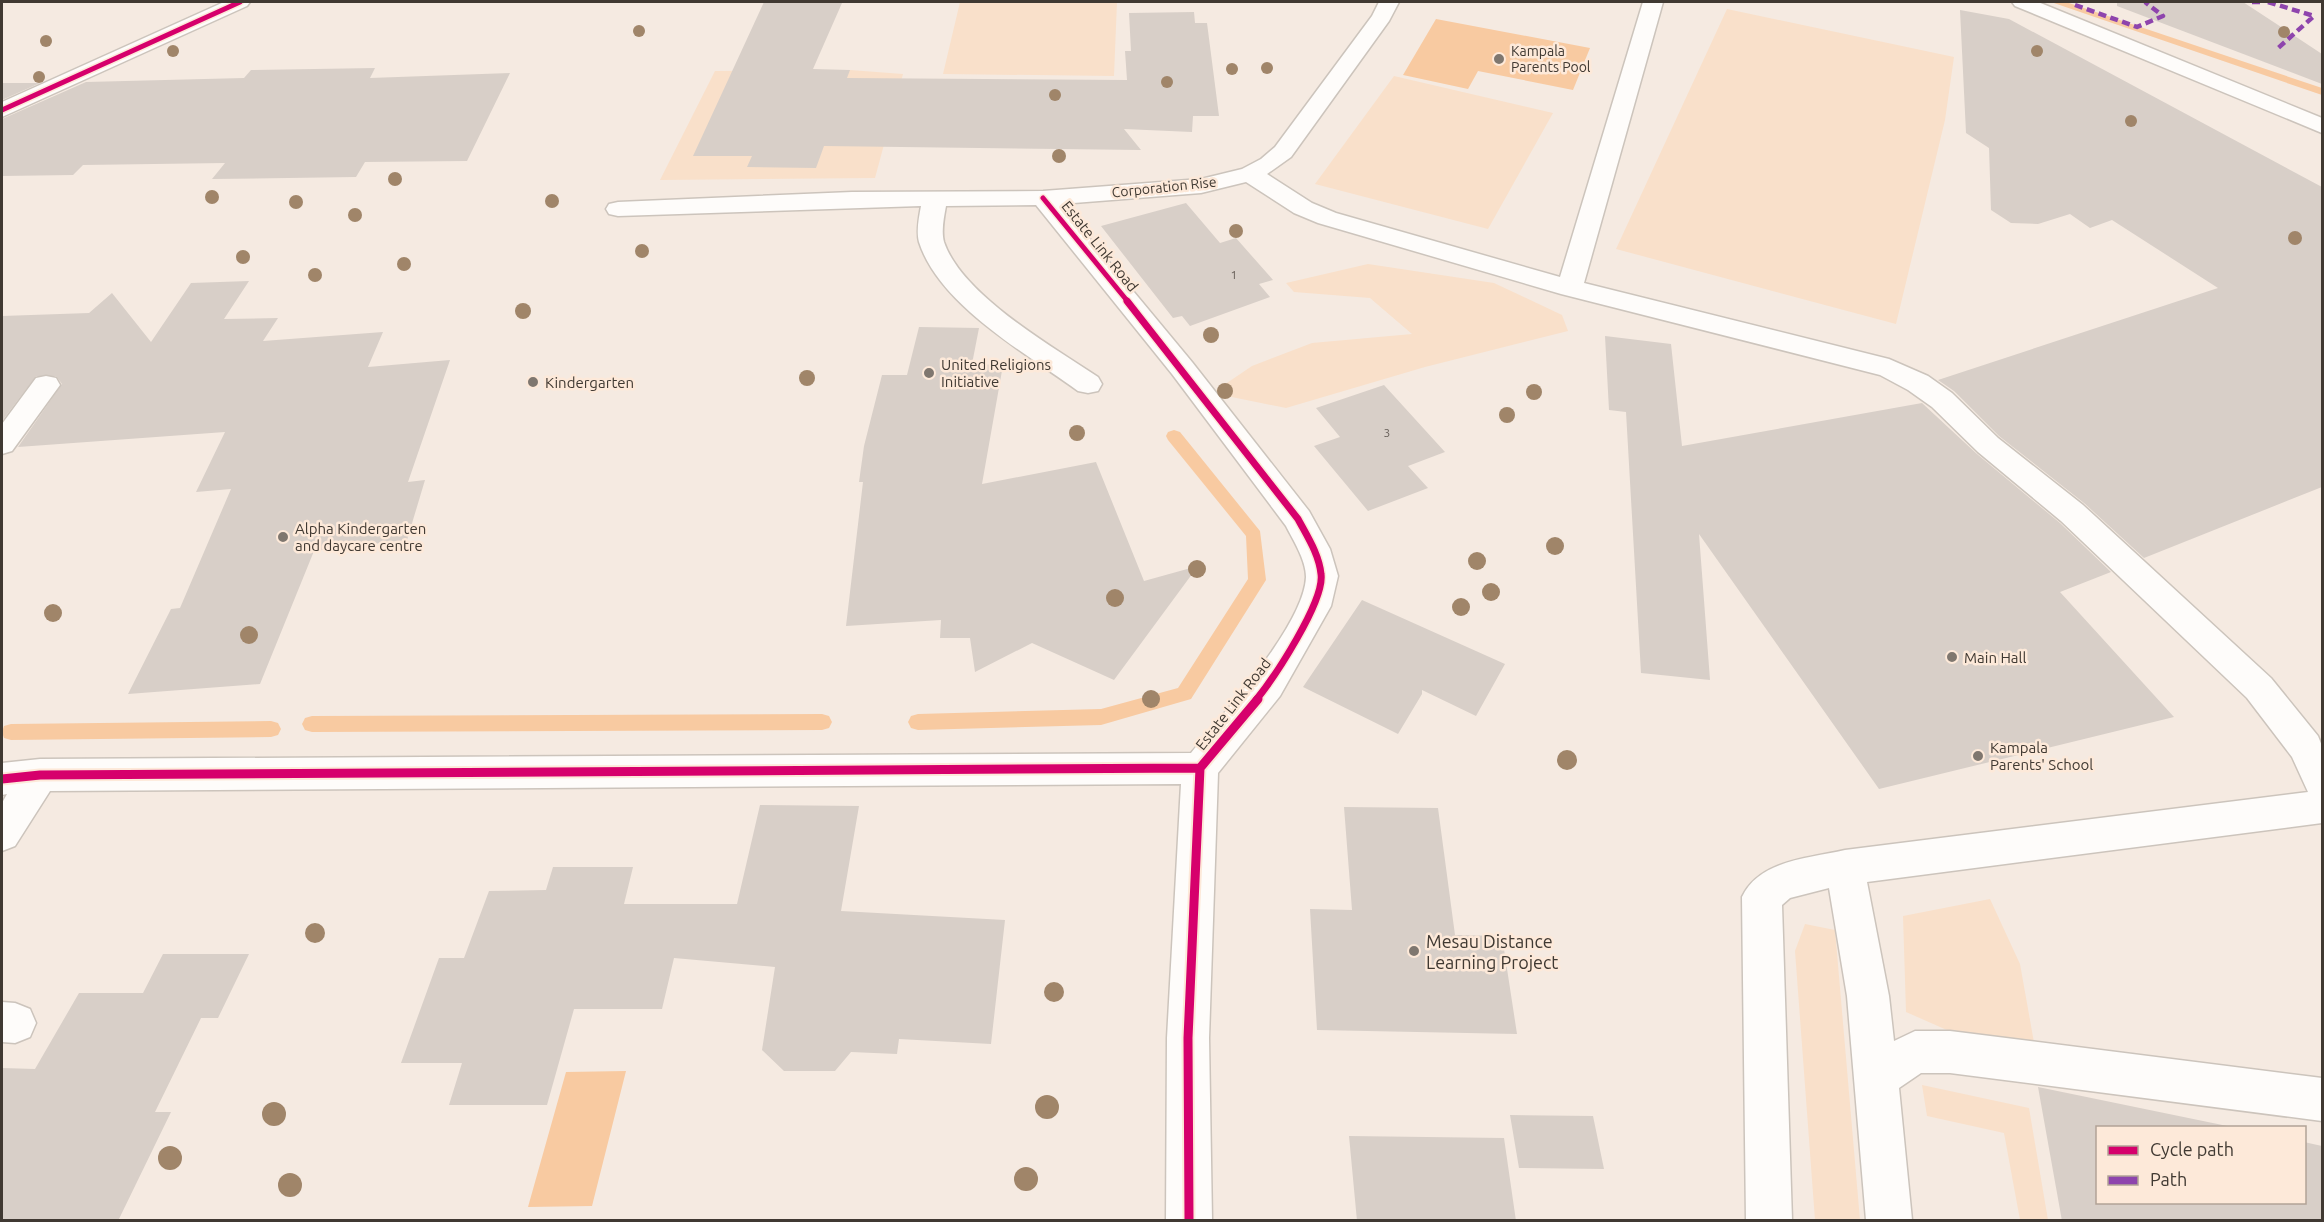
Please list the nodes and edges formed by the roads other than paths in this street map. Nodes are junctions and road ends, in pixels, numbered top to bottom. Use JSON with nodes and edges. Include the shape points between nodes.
{"nodes":[{"id":1,"x":240,"y":2,"type":"edge"},
{"id":2,"x":1389,"y":2,"type":"edge"},
{"id":3,"x":1653,"y":2,"type":"edge"},
{"id":4,"x":2022,"y":2,"type":"edge"},
{"id":5,"x":2,"y":110,"type":"edge"},
{"id":6,"x":2322,"y":126,"type":"edge"},
{"id":7,"x":1250,"y":174,"type":"junction"},
{"id":8,"x":935,"y":198,"type":"junction"},
{"id":9,"x":1042,"y":198,"type":"junction"},
{"id":10,"x":618,"y":209,"type":"dead end"},
{"id":11,"x":1570,"y":288,"type":"junction"},
{"id":12,"x":1088,"y":384,"type":"dead end"},
{"id":13,"x":46,"y":385,"type":"dead end"},
{"id":14,"x":2,"y":444,"type":"edge"},
{"id":15,"x":1200,"y":768,"type":"junction"},
{"id":16,"x":40,"y":775,"type":"junction"},
{"id":17,"x":2,"y":779,"type":"edge"},
{"id":18,"x":2322,"y":783,"type":"edge"},
{"id":19,"x":2322,"y":807,"type":"edge"},
{"id":20,"x":2,"y":834,"type":"edge"},
{"id":21,"x":1845,"y":867,"type":"junction"},
{"id":22,"x":1878,"y":1078,"type":"junction"},
{"id":23,"x":2322,"y":1100,"type":"edge"},
{"id":24,"x":1189,"y":1221,"type":"edge"},
{"id":25,"x":1769,"y":1221,"type":"edge"},
{"id":26,"x":1889,"y":1221,"type":"edge"}],
"edges":[{"from":1,"to":5,"type":"street"},
{"from":2,"to":7,"type":"street","name":"Corporation Rise","via":[[1382,17],[1282,152]]},
{"from":3,"to":11,"type":"street"},
{"from":4,"to":6,"type":"street"},
{"from":7,"to":9,"type":"street","name":"Corporation Rise","via":[[1201,186]]},
{"from":7,"to":11,"type":"street","via":[[1327,219]]},
{"from":8,"to":9,"type":"street","name":"Corporation Rise"},
{"from":8,"to":10,"type":"street","name":"Corporation Rise"},
{"from":8,"to":12,"type":"street","via":[[931,218],[933,244],[959,285],[989,312]]},
{"from":9,"to":15,"type":"street","name":"Estate Link Road","via":[[1182,368],[1298,519],[1314,549],[1322,576],[1315,606],[1274,677]]},
{"from":11,"to":18,"type":"street","via":[[1889,368],[1918,383],[2072,513],[2259,688],[2305,747]]},
{"from":13,"to":14,"type":"street"},
{"from":15,"to":16,"type":"street"},
{"from":15,"to":24,"type":"street","name":"Estate Link Road","via":[[1188,1038]]},
{"from":16,"to":17,"type":"street"},
{"from":16,"to":20,"type":"street"},
{"from":19,"to":21,"type":"street"},
{"from":21,"to":22,"type":"street"},
{"from":21,"to":25,"type":"street","via":[[1780,883],[1762,897]]},
{"from":22,"to":23,"type":"street","via":[[1915,1052],[1929,1050]]},
{"from":22,"to":26,"type":"street"}]}
